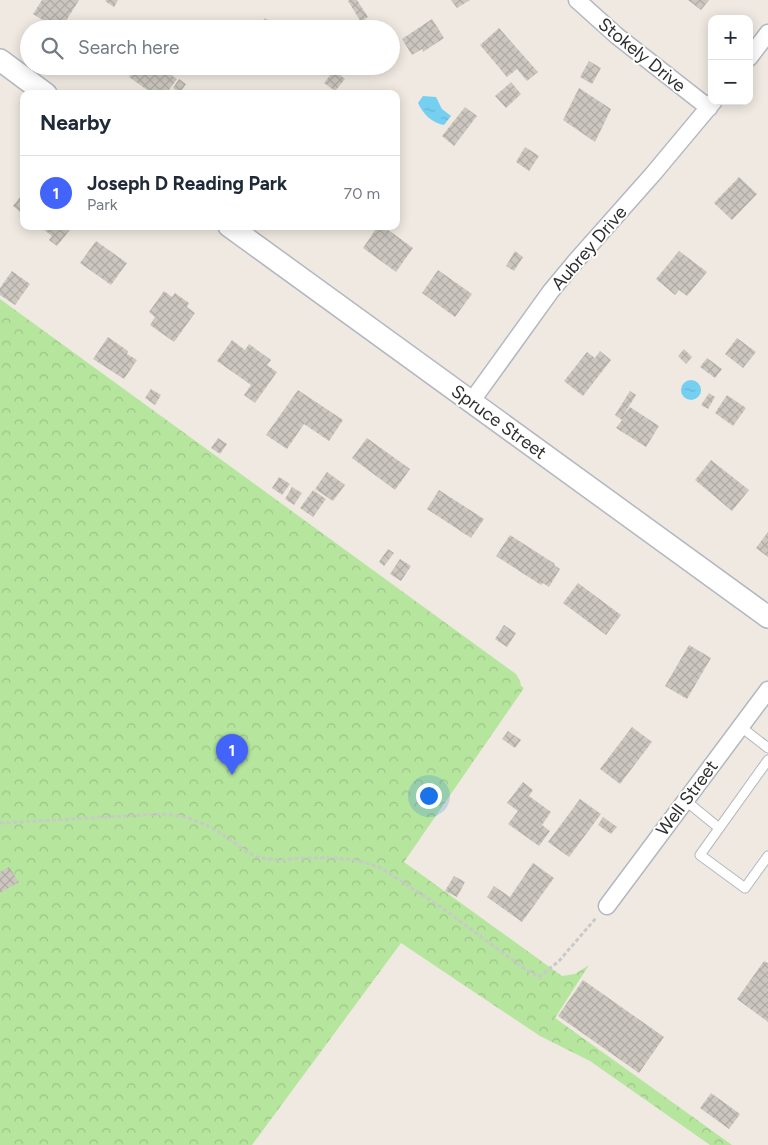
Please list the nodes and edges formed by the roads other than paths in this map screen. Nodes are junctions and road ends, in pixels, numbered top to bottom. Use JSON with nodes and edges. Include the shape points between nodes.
{"nodes":[{"id":1,"x":576,"y":0,"type":"edge"},
{"id":2,"x":768,"y":33,"type":"edge"},
{"id":3,"x":753,"y":53,"type":"edge"},
{"id":4,"x":0,"y":60,"type":"edge"},
{"id":5,"x":20,"y":75,"type":"edge"},
{"id":6,"x":20,"y":75,"type":"edge"},
{"id":7,"x":41,"y":90,"type":"edge"},
{"id":8,"x":708,"y":102,"type":"edge"},
{"id":9,"x":712,"y":105,"type":"edge"},
{"id":10,"x":234,"y":230,"type":"edge"},
{"id":11,"x":471,"y":402,"type":"junction"},
{"id":12,"x":768,"y":617,"type":"edge"},
{"id":13,"x":768,"y":690,"type":"edge"},
{"id":14,"x":741,"y":727,"type":"junction"},
{"id":15,"x":768,"y":748,"type":"edge"},
{"id":16,"x":768,"y":760,"type":"edge"},
{"id":17,"x":686,"y":801,"type":"junction"},
{"id":18,"x":719,"y":828,"type":"junction"},
{"id":19,"x":768,"y":856,"type":"edge"},
{"id":20,"x":607,"y":906,"type":"road end"}],
"edges":[{"from":1,"to":8,"type":"street","name":"Stokely Drive","via":[[617,36]]},
{"from":2,"to":3,"type":"street"},
{"from":4,"to":6,"type":"street"},
{"from":5,"to":7,"type":"street"},
{"from":9,"to":11,"type":"street","name":"Aubrey Drive","via":[[569,269]]},
{"from":10,"to":11,"type":"street","name":"Spruce Street"},
{"from":11,"to":12,"type":"street","name":"Spruce Street"},
{"from":13,"to":14,"type":"street","name":"Well Street"},
{"from":14,"to":15,"type":"lane"},
{"from":14,"to":17,"type":"street","name":"Well Street"},
{"from":16,"to":18,"type":"lane"},
{"from":17,"to":18,"type":"lane"},
{"from":17,"to":20,"type":"street","name":"Well Street"},
{"from":18,"to":19,"type":"lane","via":[[700,855],[745,888]]}]}
